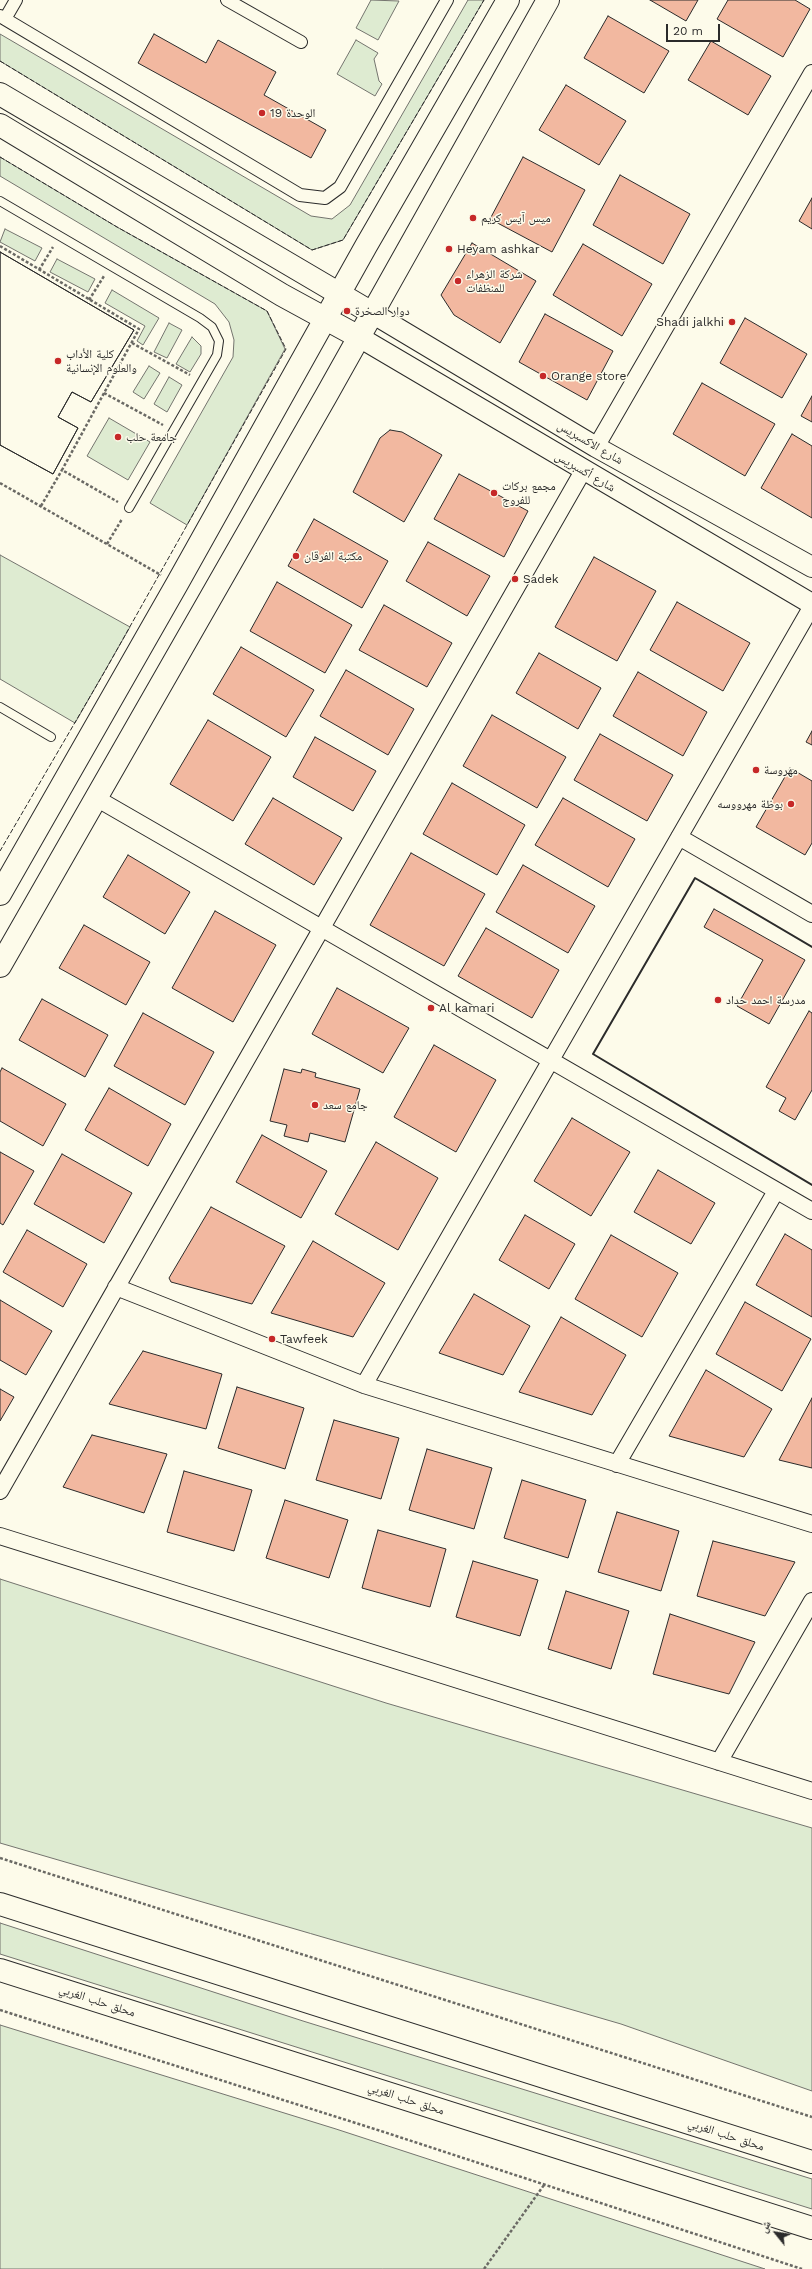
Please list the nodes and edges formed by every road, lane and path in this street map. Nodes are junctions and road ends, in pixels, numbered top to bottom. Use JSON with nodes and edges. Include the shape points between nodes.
{"nodes":[{"id":1,"x":16,"y":0,"type":"edge"},
{"id":2,"x":227,"y":0,"type":"edge"},
{"id":3,"x":447,"y":0,"type":"edge"},
{"id":4,"x":508,"y":0,"type":"edge"},
{"id":5,"x":548,"y":0,"type":"edge"},
{"id":6,"x":2,"y":18,"type":"edge"},
{"id":7,"x":301,"y":42,"type":"dead end"},
{"id":8,"x":812,"y":73,"type":"edge"},
{"id":9,"x":0,"y":94,"type":"edge"},
{"id":10,"x":0,"y":125,"type":"edge"},
{"id":11,"x":0,"y":201,"type":"edge"},
{"id":12,"x":60,"y":236,"type":"junction"},
{"id":13,"x":0,"y":246,"type":"edge"},
{"id":14,"x":111,"y":266,"type":"junction"},
{"id":15,"x":39,"y":270,"type":"junction"},
{"id":16,"x":340,"y":294,"type":"junction"},
{"id":17,"x":90,"y":300,"type":"junction"},
{"id":18,"x":372,"y":313,"type":"junction"},
{"id":19,"x":326,"y":319,"type":"junction"},
{"id":20,"x":359,"y":337,"type":"junction"},
{"id":21,"x":132,"y":343,"type":"junction"},
{"id":22,"x":202,"y":382,"type":"junction"},
{"id":23,"x":104,"y":393,"type":"junction"},
{"id":24,"x":174,"y":430,"type":"junction"},
{"id":25,"x":596,"y":447,"type":"junction"},
{"id":26,"x":62,"y":470,"type":"junction"},
{"id":27,"x":583,"y":471,"type":"junction"},
{"id":28,"x":0,"y":483,"type":"edge"},
{"id":29,"x":41,"y":506,"type":"junction"},
{"id":30,"x":129,"y":508,"type":"junction"},
{"id":31,"x":107,"y":544,"type":"junction"},
{"id":32,"x":812,"y":567,"type":"edge"},
{"id":33,"x":177,"y":584,"type":"junction"},
{"id":34,"x":812,"y":605,"type":"edge"},
{"id":35,"x":0,"y":707,"type":"edge"},
{"id":36,"x":51,"y":737,"type":"dead end"},
{"id":37,"x":96,"y":798,"type":"junction"},
{"id":38,"x":679,"y":837,"type":"junction"},
{"id":39,"x":0,"y":894,"type":"edge"},
{"id":40,"x":812,"y":914,"type":"edge"},
{"id":41,"x":321,"y":928,"type":"junction"},
{"id":42,"x":0,"y":966,"type":"edge"},
{"id":43,"x":550,"y":1061,"type":"junction"},
{"id":44,"x":776,"y":1191,"type":"junction"},
{"id":45,"x":812,"y":1212,"type":"edge"},
{"id":46,"x":116,"y":1287,"type":"junction"},
{"id":47,"x":364,"y":1385,"type":"junction"},
{"id":48,"x":617,"y":1464,"type":"junction"},
{"id":49,"x":0,"y":1491,"type":"edge"},
{"id":50,"x":812,"y":1524,"type":"edge"},
{"id":51,"x":0,"y":1536,"type":"edge"},
{"id":52,"x":812,"y":1601,"type":"edge"},
{"id":53,"x":719,"y":1762,"type":"junction"},
{"id":54,"x":812,"y":1791,"type":"edge"},
{"id":55,"x":0,"y":1858,"type":"edge"},
{"id":56,"x":0,"y":1904,"type":"edge"},
{"id":57,"x":0,"y":1970,"type":"edge"},
{"id":58,"x":0,"y":2010,"type":"edge"},
{"id":59,"x":812,"y":2117,"type":"edge"},
{"id":60,"x":812,"y":2162,"type":"edge"},
{"id":61,"x":544,"y":2185,"type":"junction"},
{"id":62,"x":812,"y":2228,"type":"edge"},
{"id":63,"x":484,"y":2269,"type":"edge"},
{"id":64,"x":802,"y":2269,"type":"edge"}],
"edges":[{"from":1,"to":6,"type":"street"},
{"from":2,"to":7,"type":"street"},
{"from":3,"to":6,"type":"street","via":[[340,187],[325,198],[300,195]]},
{"from":4,"to":16,"type":"main road"},
{"from":5,"to":18,"type":"main road"},
{"from":8,"to":25,"type":"street"},
{"from":9,"to":16,"type":"main road"},
{"from":10,"to":19,"type":"main road","via":[[275,291]]},
{"from":11,"to":12,"type":"lane"},
{"from":12,"to":14,"type":"lane"},
{"from":12,"to":15,"type":"path"},
{"from":13,"to":15,"type":"path"},
{"from":14,"to":17,"type":"path"},
{"from":14,"to":22,"type":"lane","via":[[212,327],[219,341],[217,355]]},
{"from":15,"to":17,"type":"path"},
{"from":16,"to":18,"type":"main road"},
{"from":16,"to":19,"type":"main road"},
{"from":17,"to":21,"type":"path","via":[[139,329]]},
{"from":18,"to":20,"type":"main road"},
{"from":18,"to":25,"type":"street","name":"شارع الاكسبريس"},
{"from":19,"to":20,"type":"main road"},
{"from":19,"to":33,"type":"main road"},
{"from":20,"to":27,"type":"street","name":"شارع أكسبريس"},
{"from":20,"to":37,"type":"main road"},
{"from":21,"to":22,"type":"path"},
{"from":21,"to":23,"type":"path"},
{"from":22,"to":24,"type":"lane"},
{"from":23,"to":24,"type":"path"},
{"from":23,"to":26,"type":"path"},
{"from":24,"to":30,"type":"lane"},
{"from":25,"to":32,"type":"street","name":"شارع الاكسبريس"},
{"from":26,"to":29,"type":"path"},
{"from":26,"to":30,"type":"path"},
{"from":27,"to":34,"type":"street","name":"شارع أكسبريس"},
{"from":27,"to":41,"type":"street"},
{"from":28,"to":29,"type":"path"},
{"from":29,"to":31,"type":"path"},
{"from":30,"to":31,"type":"path"},
{"from":31,"to":33,"type":"path"},
{"from":33,"to":39,"type":"main road"},
{"from":34,"to":38,"type":"street"},
{"from":35,"to":36,"type":"lane"},
{"from":37,"to":41,"type":"street"},
{"from":37,"to":42,"type":"main road"},
{"from":38,"to":40,"type":"street"},
{"from":38,"to":43,"type":"street"},
{"from":41,"to":43,"type":"street"},
{"from":41,"to":46,"type":"street"},
{"from":43,"to":44,"type":"street"},
{"from":43,"to":47,"type":"street"},
{"from":44,"to":45,"type":"street"},
{"from":44,"to":48,"type":"street"},
{"from":46,"to":47,"type":"street"},
{"from":46,"to":49,"type":"street"},
{"from":47,"to":48,"type":"street"},
{"from":48,"to":50,"type":"street"},
{"from":51,"to":53,"type":"street"},
{"from":52,"to":53,"type":"street"},
{"from":53,"to":54,"type":"street"},
{"from":55,"to":59,"type":"path"},
{"from":56,"to":60,"type":"main road","name":"محلق حلب الغربي"},
{"from":57,"to":62,"type":"main road","name":"محلق حلب الغربي"},
{"from":58,"to":61,"type":"path"},
{"from":61,"to":63,"type":"path"},
{"from":61,"to":64,"type":"path"}]}
